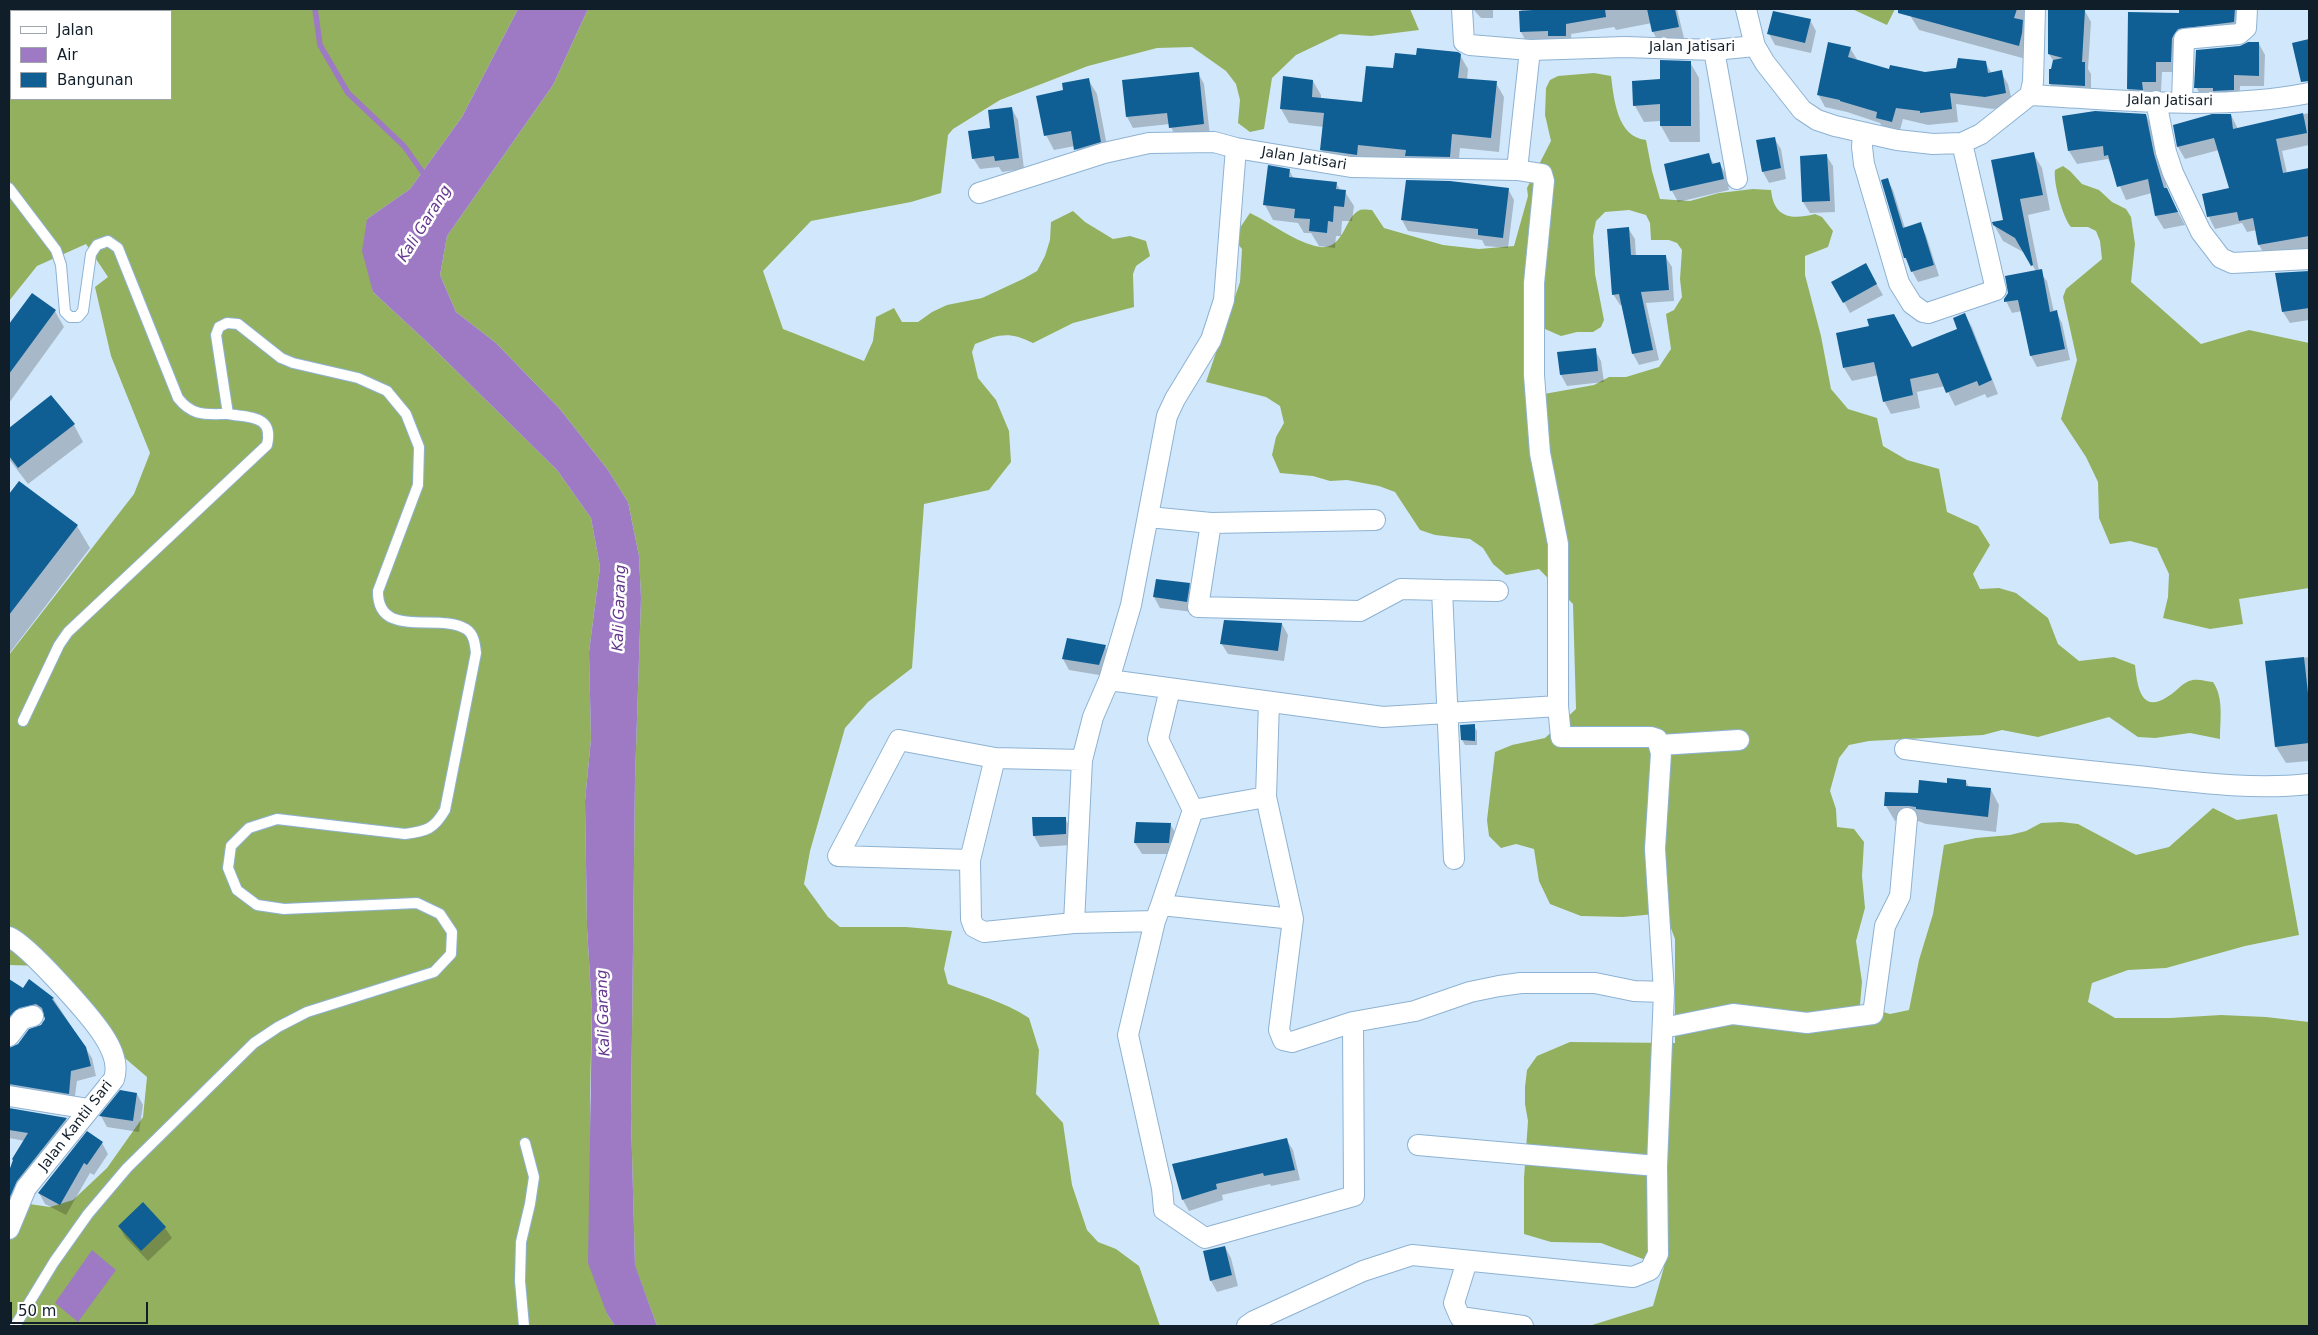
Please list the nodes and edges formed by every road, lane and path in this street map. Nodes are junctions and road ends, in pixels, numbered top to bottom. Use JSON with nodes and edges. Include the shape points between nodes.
{"nodes":[{"id":1,"x":1462,"y":9,"type":"edge"},
{"id":2,"x":1746,"y":9,"type":"edge"},
{"id":3,"x":2035,"y":9,"type":"edge"},
{"id":4,"x":2247,"y":9,"type":"edge"},
{"id":5,"x":1755,"y":46,"type":"junction"},
{"id":6,"x":1530,"y":50,"type":"junction"},
{"id":7,"x":1714,"y":50,"type":"junction"},
{"id":8,"x":2309,"y":93,"type":"edge"},
{"id":9,"x":2030,"y":95,"type":"junction"},
{"id":10,"x":2156,"y":101,"type":"junction"},
{"id":11,"x":2182,"y":102,"type":"junction"},
{"id":12,"x":1863,"y":134,"type":"junction"},
{"id":13,"x":1962,"y":143,"type":"junction"},
{"id":14,"x":1236,"y":148,"type":"junction"},
{"id":15,"x":1517,"y":170,"type":"junction"},
{"id":16,"x":1737,"y":179,"type":"dead end"},
{"id":17,"x":9,"y":188,"type":"edge"},
{"id":18,"x":979,"y":193,"type":"dead end"},
{"id":19,"x":2309,"y":259,"type":"edge"},
{"id":20,"x":228,"y":414,"type":"junction"},
{"id":21,"x":1149,"y":517,"type":"junction"},
{"id":22,"x":1375,"y":520,"type":"dead end"},
{"id":23,"x":1211,"y":523,"type":"junction"},
{"id":24,"x":1442,"y":590,"type":"junction"},
{"id":25,"x":1498,"y":591,"type":"dead end"},
{"id":26,"x":1109,"y":680,"type":"junction"},
{"id":27,"x":1170,"y":689,"type":"junction"},
{"id":28,"x":1269,"y":702,"type":"junction"},
{"id":29,"x":1558,"y":706,"type":"junction"},
{"id":30,"x":1448,"y":713,"type":"junction"},
{"id":31,"x":23,"y":721,"type":"dead end"},
{"id":32,"x":1739,"y":740,"type":"dead end"},
{"id":33,"x":1660,"y":745,"type":"junction"},
{"id":34,"x":1905,"y":749,"type":"dead end"},
{"id":35,"x":995,"y":758,"type":"junction"},
{"id":36,"x":1082,"y":760,"type":"junction"},
{"id":37,"x":2309,"y":784,"type":"edge"},
{"id":38,"x":1266,"y":796,"type":"junction"},
{"id":39,"x":1193,"y":810,"type":"junction"},
{"id":40,"x":1907,"y":818,"type":"dead end"},
{"id":41,"x":1454,"y":859,"type":"dead end"},
{"id":42,"x":970,"y":860,"type":"junction"},
{"id":43,"x":1158,"y":913,"type":"junction"},
{"id":44,"x":1293,"y":919,"type":"junction"},
{"id":45,"x":1074,"y":923,"type":"junction"},
{"id":46,"x":9,"y":937,"type":"edge"},
{"id":47,"x":1664,"y":992,"type":"junction"},
{"id":48,"x":33,"y":1016,"type":"dead end"},
{"id":49,"x":1353,"y":1022,"type":"junction"},
{"id":50,"x":1663,"y":1028,"type":"junction"},
{"id":51,"x":9,"y":1036,"type":"edge"},
{"id":52,"x":9,"y":1096,"type":"edge"},
{"id":53,"x":89,"y":1109,"type":"junction"},
{"id":54,"x":525,"y":1143,"type":"dead end"},
{"id":55,"x":1418,"y":1145,"type":"dead end"},
{"id":56,"x":1657,"y":1166,"type":"junction"},
{"id":57,"x":9,"y":1229,"type":"edge"},
{"id":58,"x":1467,"y":1261,"type":"junction"},
{"id":59,"x":15,"y":1326,"type":"edge"},
{"id":60,"x":524,"y":1326,"type":"edge"},
{"id":61,"x":1248,"y":1326,"type":"edge"},
{"id":62,"x":1523,"y":1326,"type":"edge"}],
"edges":[{"from":1,"to":6,"type":"street","name":"Jalan Jatisari","via":[[1464,42]]},
{"from":2,"to":5,"type":"street","name":"Jalan Jatisari"},
{"from":3,"to":9,"type":"street"},
{"from":4,"to":11,"type":"street","via":[[2243,32],[2184,39]]},
{"from":5,"to":7,"type":"street","name":"Jalan Jatisari"},
{"from":5,"to":12,"type":"street","via":[[1802,110],[1817,120]]},
{"from":6,"to":7,"type":"street","name":"Jalan Jatisari","via":[[1625,47]]},
{"from":6,"to":15,"type":"street"},
{"from":7,"to":16,"type":"street"},
{"from":8,"to":11,"type":"street","name":"Jalan Jatisari","via":[[2244,102]]},
{"from":9,"to":10,"type":"street","name":"Jalan Jatisari"},
{"from":9,"to":13,"type":"street","via":[[1981,134]]},
{"from":10,"to":11,"type":"street","name":"Jalan Jatisari"},
{"from":10,"to":19,"type":"street","via":[[2173,173],[2201,232],[2221,258],[2232,263]]},
{"from":12,"to":13,"type":"street","via":[[1933,144]]},
{"from":12,"to":13,"type":"street","via":[[1864,164],[1899,283],[1912,304],[1928,313],[1996,290]]},
{"from":14,"to":15,"type":"street","name":"Jalan Jatisari","via":[[1351,167]]},
{"from":14,"to":18,"type":"street","name":"Jalan Jatisari","via":[[1214,142],[1149,143],[1104,153]]},
{"from":14,"to":21,"type":"street","via":[[1224,300],[1211,340],[1167,416]]},
{"from":15,"to":29,"type":"street","name":"Jalan Jatisari","via":[[1538,172],[1544,181],[1534,283],[1534,375],[1540,453],[1558,544]]},
{"from":17,"to":20,"type":"lane","via":[[56,250],[61,265],[65,312],[70,317],[78,317],[83,311],[91,254],[97,245],[108,242],[118,248],[178,398],[187,408],[200,414]]},
{"from":20,"to":31,"type":"lane","via":[[266,424],[270,433],[267,445],[68,632]]},
{"from":20,"to":59,"type":"lane","via":[[216,335],[219,327],[227,323],[238,324],[281,358],[358,378],[387,391],[406,414],[419,447],[418,485],[378,591],[378,601],[382,612],[394,620],[457,625],[467,629],[474,639],[476,653],[445,810],[437,824],[424,831],[405,834],[278,819],[249,828],[231,846],[228,868],[237,890],[258,905],[284,910],[418,904],[440,914],[452,932],[451,954],[434,972],[308,1012],[254,1043],[127,1168],[88,1214]]},
{"from":21,"to":23,"type":"street"},
{"from":21,"to":26,"type":"street","via":[[1131,605]]},
{"from":22,"to":23,"type":"street"},
{"from":23,"to":24,"type":"street","via":[[1198,606],[1360,611],[1401,589]]},
{"from":24,"to":25,"type":"street"},
{"from":24,"to":30,"type":"street"},
{"from":26,"to":27,"type":"street"},
{"from":26,"to":36,"type":"street","via":[[1093,717]]},
{"from":27,"to":28,"type":"street"},
{"from":27,"to":39,"type":"street","via":[[1158,739]]},
{"from":28,"to":30,"type":"street","via":[[1383,717]]},
{"from":28,"to":38,"type":"street"},
{"from":29,"to":30,"type":"street"},
{"from":29,"to":33,"type":"street","via":[[1561,737],[1651,737]]},
{"from":30,"to":41,"type":"street"},
{"from":32,"to":33,"type":"street"},
{"from":33,"to":47,"type":"street","via":[[1656,849]]},
{"from":34,"to":37,"type":"street","via":[[2181,781],[2284,787]]},
{"from":35,"to":36,"type":"street"},
{"from":35,"to":42,"type":"street"},
{"from":35,"to":42,"type":"street","via":[[899,740],[838,856]]},
{"from":36,"to":45,"type":"street"},
{"from":38,"to":39,"type":"street"},
{"from":38,"to":44,"type":"street"},
{"from":39,"to":43,"type":"street"},
{"from":40,"to":50,"type":"street","via":[[1900,896],[1885,926],[1873,1014],[1807,1023],[1733,1014]]},
{"from":42,"to":45,"type":"street","via":[[971,919],[974,927],[984,932]]},
{"from":43,"to":44,"type":"street"},
{"from":43,"to":45,"type":"street"},
{"from":43,"to":49,"type":"street","via":[[1128,1035],[1164,1210],[1205,1238],[1354,1196]]},
{"from":44,"to":49,"type":"street","via":[[1279,1030],[1283,1040],[1292,1042]]},
{"from":46,"to":53,"type":"street","name":"Jalan Kantil Sari","via":[[26,949],[76,1002],[103,1035],[111,1051],[116,1073]]},
{"from":47,"to":49,"type":"street","via":[[1634,991],[1595,983],[1521,983],[1470,992],[1415,1011]]},
{"from":47,"to":50,"type":"street"},
{"from":48,"to":51,"type":"street","via":[[22,1019]]},
{"from":50,"to":56,"type":"street"},
{"from":52,"to":53,"type":"street"},
{"from":53,"to":57,"type":"street","name":"Jalan Kantil Sari","via":[[26,1188]]},
{"from":54,"to":60,"type":"lane","via":[[534,1177],[521,1242]]},
{"from":55,"to":56,"type":"street"},
{"from":56,"to":58,"type":"street","via":[[1658,1254],[1650,1270],[1633,1277]]},
{"from":58,"to":61,"type":"street","via":[[1412,1255],[1363,1271],[1254,1320]]},
{"from":58,"to":62,"type":"street","via":[[1454,1303],[1460,1317]]}]}
